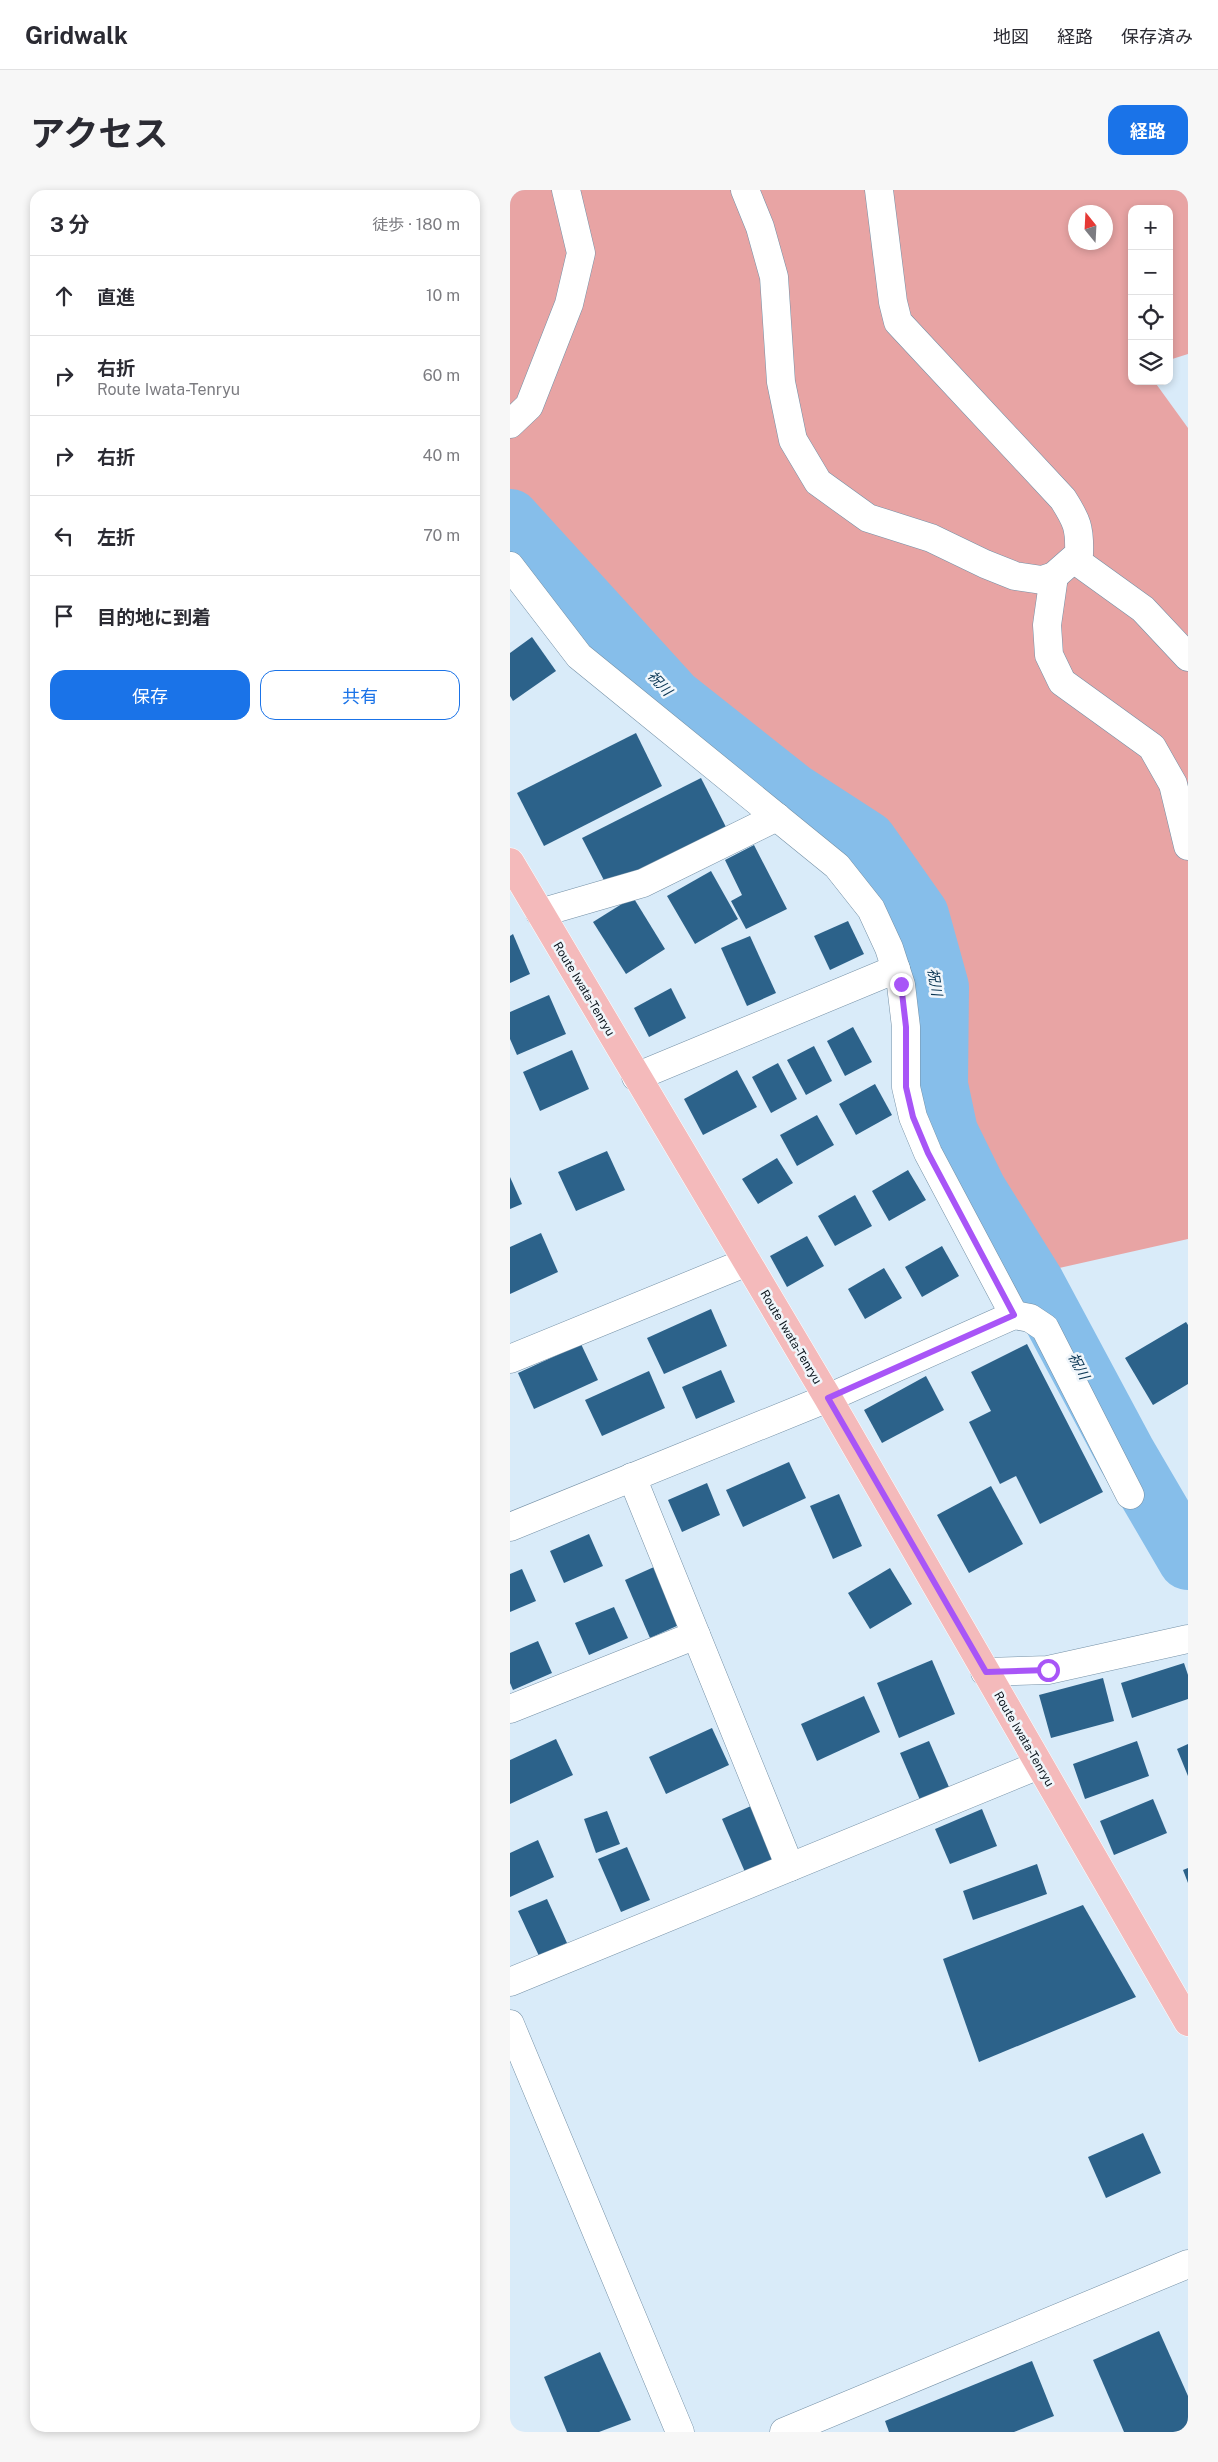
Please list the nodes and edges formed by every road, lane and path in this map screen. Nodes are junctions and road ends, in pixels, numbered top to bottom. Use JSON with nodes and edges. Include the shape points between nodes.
{"nodes":[{"id":1,"x":566,"y":190,"type":"edge"},
{"id":2,"x":745,"y":190,"type":"edge"},
{"id":3,"x":879,"y":190,"type":"edge"},
{"id":4,"x":510,"y":424,"type":"edge"},
{"id":5,"x":510,"y":566,"type":"edge"},
{"id":6,"x":1065,"y":568,"type":"junction"},
{"id":7,"x":1188,"y":657,"type":"edge"},
{"id":8,"x":777,"y":817,"type":"junction"},
{"id":9,"x":1188,"y":846,"type":"edge"},
{"id":10,"x":510,"y":862,"type":"edge"},
{"id":11,"x":540,"y":914,"type":"junction"},
{"id":12,"x":896,"y":968,"type":"junction"},
{"id":13,"x":636,"y":1077,"type":"junction"},
{"id":14,"x":747,"y":1262,"type":"junction"},
{"id":15,"x":1014,"y":1315,"type":"junction"},
{"id":16,"x":510,"y":1359,"type":"edge"},
{"id":17,"x":828,"y":1398,"type":"junction"},
{"id":18,"x":632,"y":1477,"type":"junction"},
{"id":19,"x":1130,"y":1495,"type":"dead end"},
{"id":20,"x":510,"y":1527,"type":"edge"},
{"id":21,"x":696,"y":1635,"type":"junction"},
{"id":22,"x":1188,"y":1640,"type":"edge"},
{"id":23,"x":986,"y":1672,"type":"junction"},
{"id":24,"x":510,"y":1709,"type":"edge"},
{"id":25,"x":1038,"y":1765,"type":"junction"},
{"id":26,"x":790,"y":1867,"type":"junction"},
{"id":27,"x":510,"y":1982,"type":"edge"},
{"id":28,"x":1188,"y":2022,"type":"edge"},
{"id":29,"x":510,"y":2024,"type":"edge"},
{"id":30,"x":1188,"y":2264,"type":"edge"},
{"id":31,"x":680,"y":2432,"type":"edge"},
{"id":32,"x":784,"y":2432,"type":"edge"}],
"edges":[{"from":1,"to":4,"type":"street","via":[[581,253],[569,304],[529,406]]},
{"from":2,"to":6,"type":"street","via":[[760,227],[774,277],[781,382],[793,440],[818,482],[868,518],[931,538],[1015,576],[1042,580]]},
{"from":3,"to":6,"type":"street","via":[[898,322],[1063,499],[1078,521],[1079,554]]},
{"from":5,"to":8,"type":"street","via":[[579,656]]},
{"from":6,"to":7,"type":"street","via":[[1143,609]]},
{"from":6,"to":9,"type":"street","via":[[1047,625],[1049,655],[1062,682],[1152,747],[1173,784]]},
{"from":8,"to":11,"type":"street","via":[[643,883]]},
{"from":8,"to":12,"type":"street","via":[[837,866],[871,909]]},
{"from":10,"to":11,"type":"main road","name":"Route Iwata-Tenryu"},
{"from":11,"to":13,"type":"main road","name":"Route Iwata-Tenryu"},
{"from":12,"to":13,"type":"street"},
{"from":12,"to":15,"type":"street","via":[[906,1027],[906,1087],[913,1117],[928,1153]]},
{"from":13,"to":14,"type":"main road","name":"Route Iwata-Tenryu"},
{"from":14,"to":16,"type":"street"},
{"from":14,"to":17,"type":"main road","name":"Route Iwata-Tenryu"},
{"from":15,"to":17,"type":"street"},
{"from":15,"to":19,"type":"street","via":[[1030,1318],[1045,1328]]},
{"from":17,"to":18,"type":"street"},
{"from":17,"to":23,"type":"main road","name":"Route Iwata-Tenryu"},
{"from":18,"to":20,"type":"street"},
{"from":18,"to":21,"type":"street"},
{"from":21,"to":24,"type":"street"},
{"from":21,"to":26,"type":"street"},
{"from":22,"to":23,"type":"street","via":[[1048,1670]]},
{"from":23,"to":25,"type":"main road","name":"Route Iwata-Tenryu"},
{"from":25,"to":26,"type":"street"},
{"from":25,"to":28,"type":"main road","name":"Route Iwata-Tenryu"},
{"from":26,"to":27,"type":"street"},
{"from":29,"to":31,"type":"street"},
{"from":30,"to":32,"type":"street"}]}
